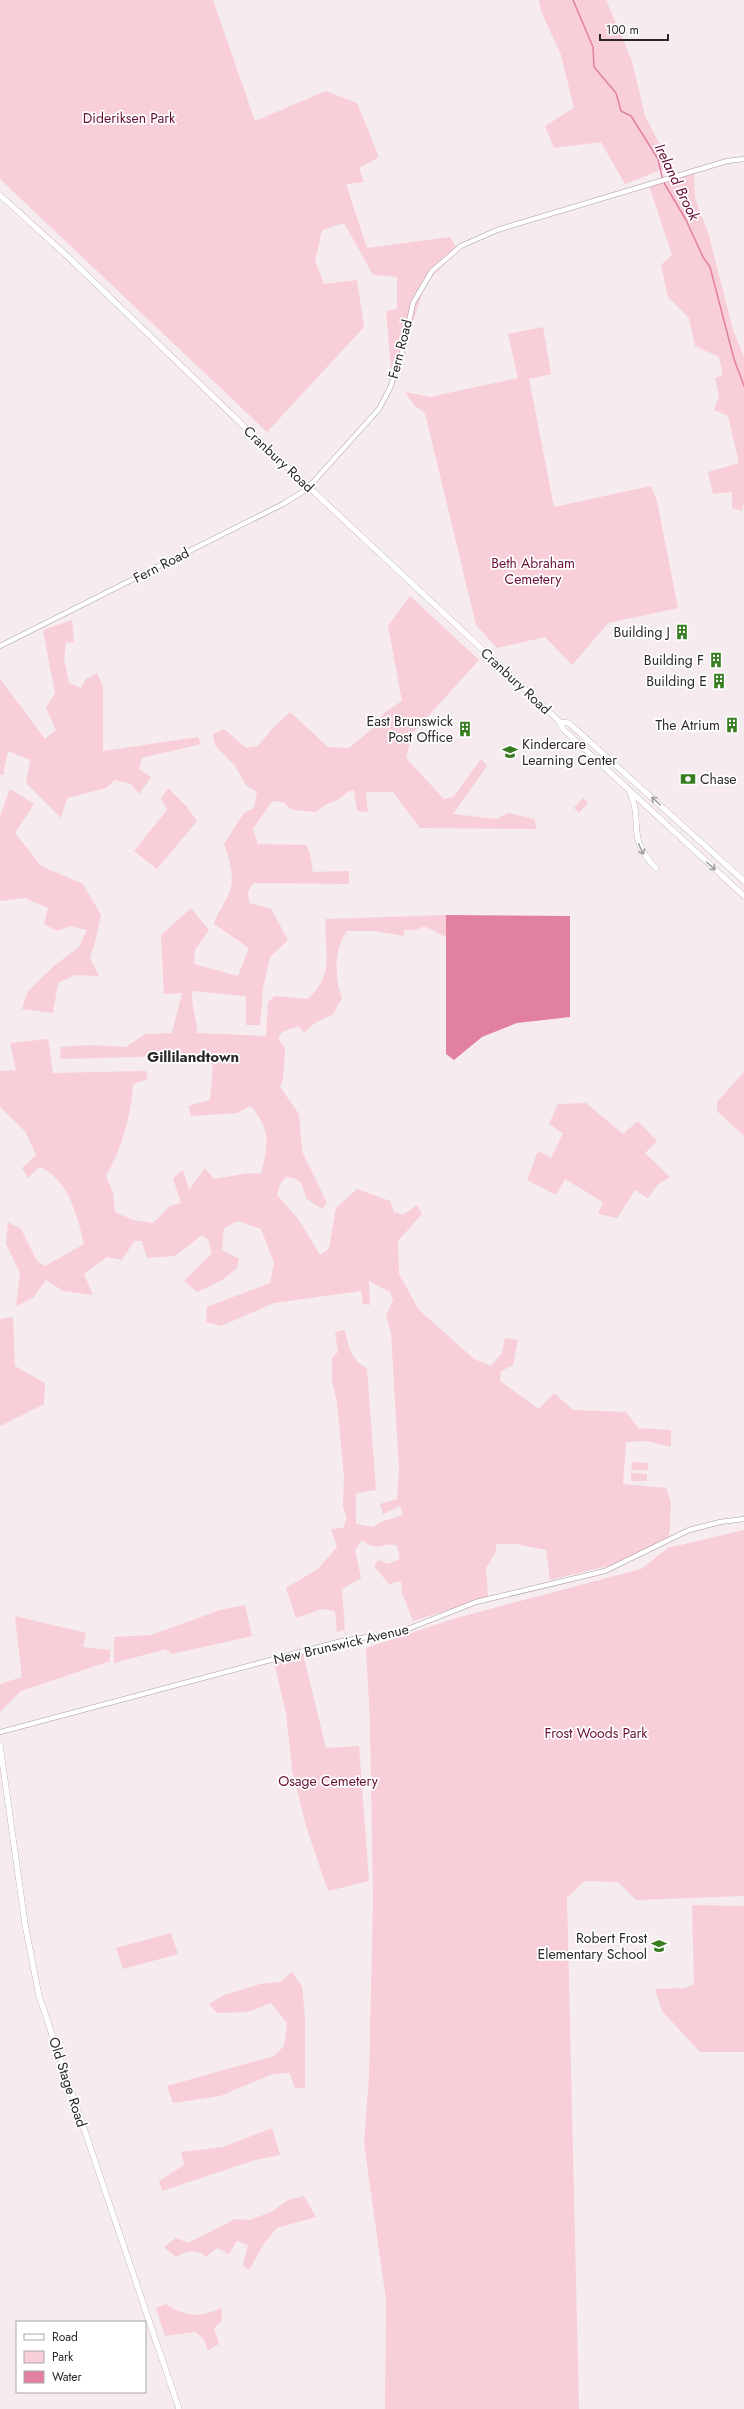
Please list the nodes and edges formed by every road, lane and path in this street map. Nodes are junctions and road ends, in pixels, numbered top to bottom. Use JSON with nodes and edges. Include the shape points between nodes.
{"nodes":[{"id":1,"x":744,"y":159,"type":"edge"},
{"id":2,"x":0,"y":195,"type":"edge"},
{"id":3,"x":309,"y":487,"type":"junction"},
{"id":4,"x":0,"y":646,"type":"edge"},
{"id":5,"x":560,"y":722,"type":"junction"},
{"id":6,"x":629,"y":790,"type":"junction"},
{"id":7,"x":656,"y":868,"type":"dead end"},
{"id":8,"x":744,"y":881,"type":"edge"},
{"id":9,"x":744,"y":896,"type":"edge"},
{"id":10,"x":744,"y":1519,"type":"edge"},
{"id":11,"x":0,"y":1732,"type":"edge"},
{"id":12,"x":0,"y":1745,"type":"edge"},
{"id":13,"x":179,"y":2409,"type":"edge"}],
"edges":[{"from":1,"to":3,"type":"street","name":"Fern Road","via":[[497,230],[472,240],[450,253],[432,271],[416,298],[409,315],[401,358],[379,409]]},
{"from":2,"to":3,"type":"main road","name":"Cranbury Road"},
{"from":3,"to":4,"type":"street","name":"Fern Road","via":[[288,501]]},
{"from":3,"to":5,"type":"main road","name":"Cranbury Road"},
{"from":5,"to":6,"type":"main road","name":"Cranbury Road","via":[[564,730]]},
{"from":8,"to":5,"type":"main road","name":"Cranbury Road","one_way":true,"via":[[569,723]]},
{"from":6,"to":7,"type":"main road","one_way":true,"via":[[635,807],[639,846],[644,857]]},
{"from":6,"to":9,"type":"main road","name":"Cranbury Road","one_way":true},
{"from":10,"to":11,"type":"street","name":"New Brunswick Avenue","via":[[689,1530],[647,1549],[614,1568],[476,1602],[400,1632],[342,1641]]},
{"from":12,"to":13,"type":"main road","name":"Old Stage Road","via":[[39,1996]]}]}
